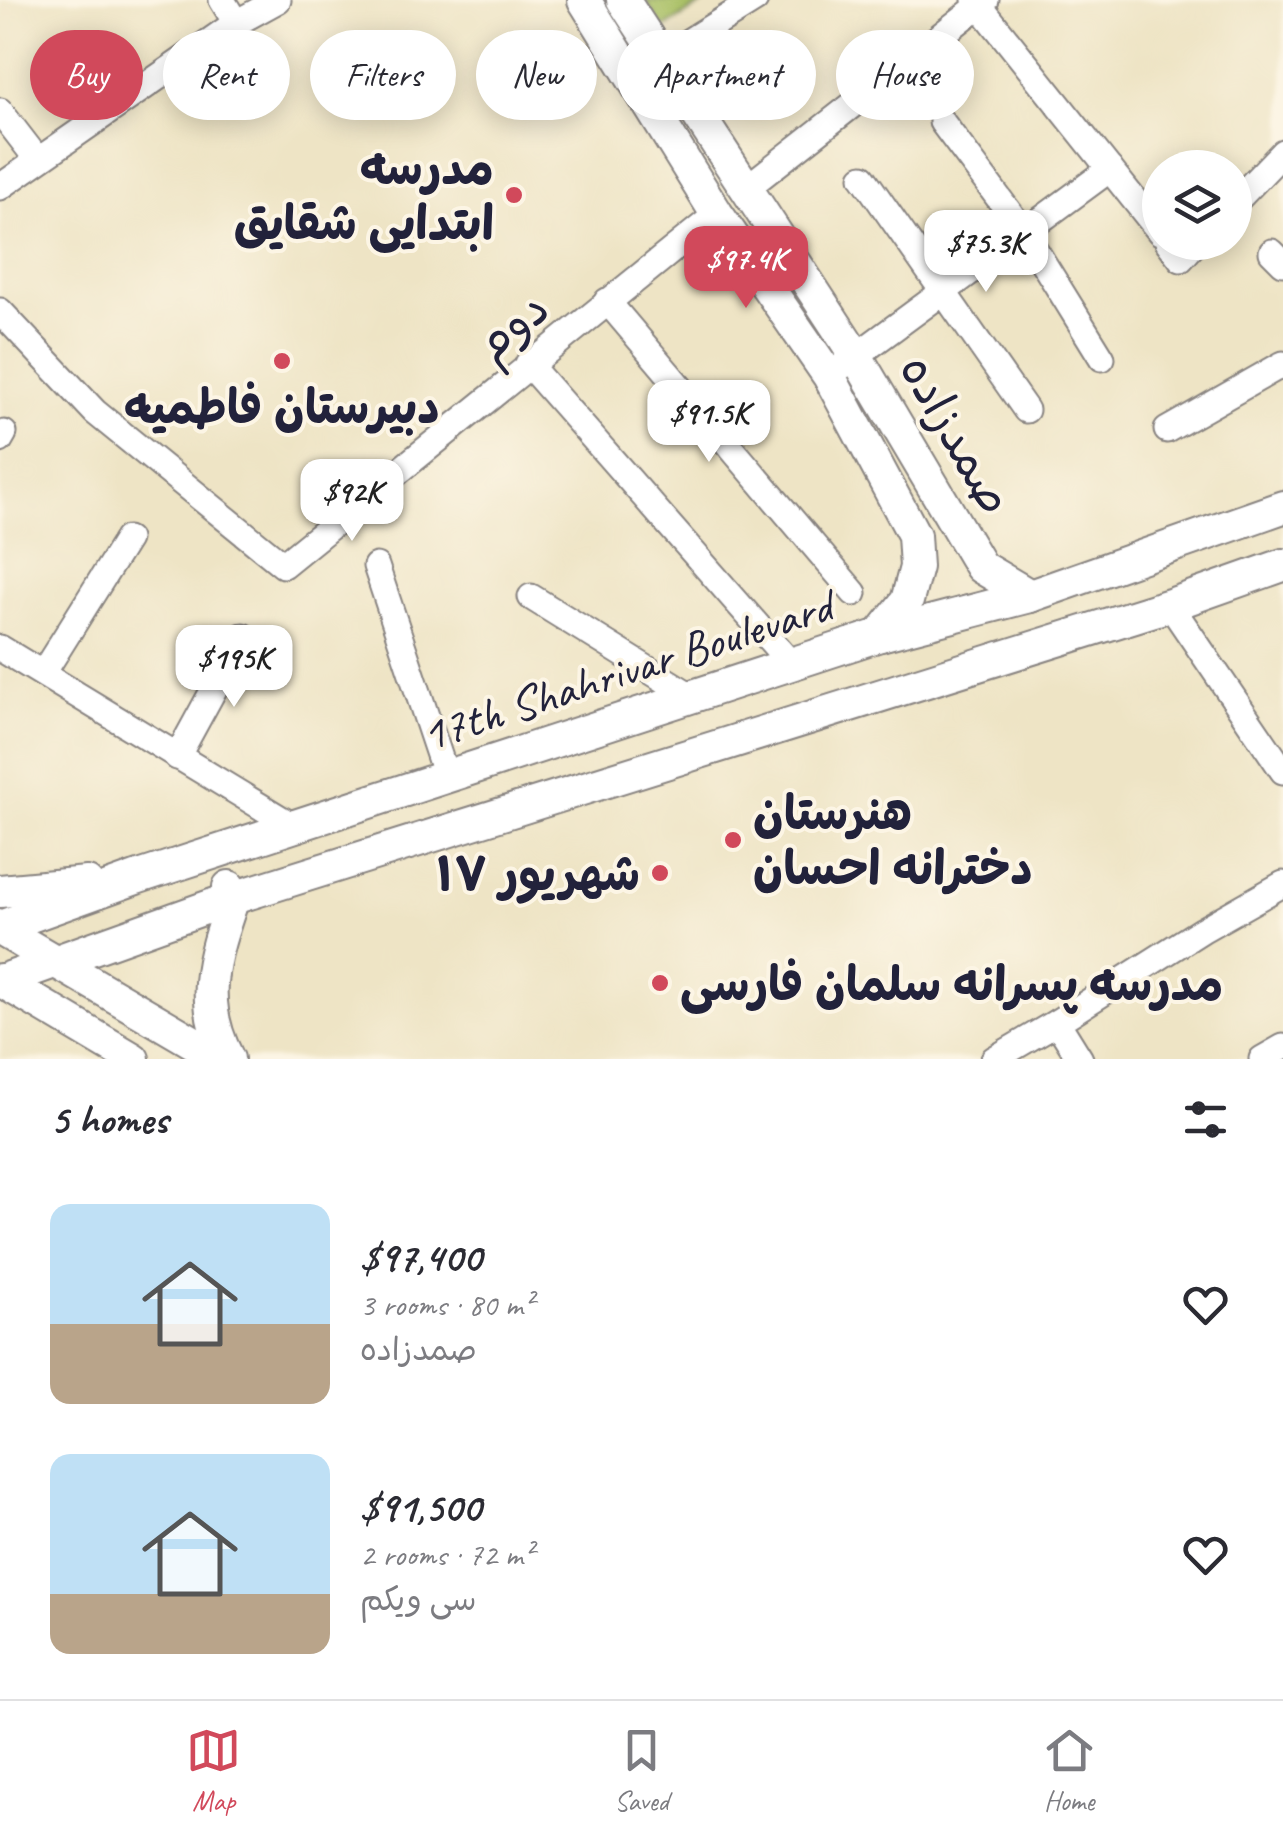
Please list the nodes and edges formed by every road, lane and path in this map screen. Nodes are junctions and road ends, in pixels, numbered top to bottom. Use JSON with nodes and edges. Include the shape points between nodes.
{"nodes":[{"id":1,"x":222,"y":0,"type":"edge"},
{"id":2,"x":278,"y":0,"type":"edge"},
{"id":3,"x":584,"y":0,"type":"edge"},
{"id":4,"x":623,"y":0,"type":"edge"},
{"id":5,"x":755,"y":0,"type":"edge"},
{"id":6,"x":980,"y":2,"type":"edge"},
{"id":7,"x":236,"y":23,"type":"junction"},
{"id":8,"x":642,"y":30,"type":"edge"},
{"id":9,"x":706,"y":30,"type":"edge"},
{"id":10,"x":617,"y":53,"type":"edge"},
{"id":11,"x":0,"y":110,"type":"edge"},
{"id":12,"x":659,"y":120,"type":"edge"},
{"id":13,"x":699,"y":120,"type":"edge"},
{"id":14,"x":942,"y":122,"type":"dead end"},
{"id":15,"x":1283,"y":152,"type":"edge"},
{"id":16,"x":37,"y":159,"type":"junction"},
{"id":17,"x":1110,"y":169,"type":"junction"},
{"id":18,"x":863,"y":177,"type":"dead end"},
{"id":19,"x":1252,"y":184,"type":"edge"},
{"id":20,"x":0,"y":187,"type":"edge"},
{"id":21,"x":744,"y":190,"type":"junction"},
{"id":22,"x":1142,"y":209,"type":"edge"},
{"id":23,"x":717,"y":214,"type":"junction"},
{"id":24,"x":1024,"y":232,"type":"junction"},
{"id":25,"x":945,"y":290,"type":"junction"},
{"id":26,"x":607,"y":301,"type":"junction"},
{"id":27,"x":0,"y":311,"type":"edge"},
{"id":28,"x":1102,"y":358,"type":"dead end"},
{"id":29,"x":528,"y":364,"type":"junction"},
{"id":30,"x":1283,"y":364,"type":"edge"},
{"id":31,"x":842,"y":366,"type":"junction"},
{"id":32,"x":1026,"y":410,"type":"dead end"},
{"id":33,"x":1168,"y":430,"type":"dead end"},
{"id":34,"x":1283,"y":507,"type":"edge"},
{"id":35,"x":127,"y":539,"type":"dead end"},
{"id":36,"x":1283,"y":564,"type":"edge"},
{"id":37,"x":376,"y":566,"type":"dead end"},
{"id":38,"x":854,"y":593,"type":"dead end"},
{"id":39,"x":1030,"y":596,"type":"junction"},
{"id":40,"x":531,"y":598,"type":"dead end"},
{"id":41,"x":1170,"y":605,"type":"junction"},
{"id":42,"x":880,"y":634,"type":"junction"},
{"id":43,"x":244,"y":636,"type":"dead end"},
{"id":44,"x":0,"y":648,"type":"edge"},
{"id":45,"x":792,"y":665,"type":"junction"},
{"id":46,"x":42,"y":673,"type":"junction"},
{"id":47,"x":691,"y":696,"type":"junction"},
{"id":48,"x":177,"y":757,"type":"junction"},
{"id":49,"x":1283,"y":771,"type":"edge"},
{"id":50,"x":447,"y":779,"type":"junction"},
{"id":51,"x":296,"y":828,"type":"junction"},
{"id":52,"x":216,"y":854,"type":"junction"},
{"id":53,"x":136,"y":878,"type":"junction"},
{"id":54,"x":1283,"y":884,"type":"edge"},
{"id":55,"x":0,"y":890,"type":"edge"},
{"id":56,"x":233,"y":898,"type":"junction"},
{"id":57,"x":0,"y":928,"type":"edge"},
{"id":58,"x":52,"y":962,"type":"junction"},
{"id":59,"x":0,"y":980,"type":"edge"},
{"id":60,"x":1057,"y":1022,"type":"junction"},
{"id":61,"x":1283,"y":1047,"type":"edge"},
{"id":62,"x":133,"y":1059,"type":"edge"},
{"id":63,"x":225,"y":1059,"type":"edge"},
{"id":64,"x":994,"y":1059,"type":"edge"},
{"id":65,"x":1080,"y":1059,"type":"edge"},
{"id":66,"x":1262,"y":1059,"type":"edge"}],
"edges":[{"from":1,"to":7,"type":"street"},
{"from":2,"to":7,"type":"street"},
{"from":3,"to":10,"type":"main road","name":"صمدزاده"},
{"from":4,"to":8,"type":"main road","name":"صمدزاده"},
{"from":5,"to":9,"type":"street"},
{"from":6,"to":17,"type":"street"},
{"from":6,"to":21,"type":"street"},
{"from":7,"to":16,"type":"street"},
{"from":11,"to":16,"type":"street"},
{"from":12,"to":23,"type":"main road","name":"صمدزاده"},
{"from":13,"to":21,"type":"main road","name":"صمدزاده"},
{"from":14,"to":24,"type":"street"},
{"from":15,"to":19,"type":"street"},
{"from":16,"to":20,"type":"street"},
{"from":17,"to":22,"type":"street"},
{"from":17,"to":24,"type":"street"},
{"from":18,"to":25,"type":"street"},
{"from":21,"to":23,"type":"main road"},
{"from":21,"to":31,"type":"main road","name":"صمدزاده"},
{"from":23,"to":26,"type":"street","name":"دوم"},
{"from":23,"to":31,"type":"main road","name":"صمدزاده"},
{"from":24,"to":25,"type":"street"},
{"from":24,"to":28,"type":"street"},
{"from":25,"to":31,"type":"street"},
{"from":25,"to":32,"type":"street"},
{"from":26,"to":29,"type":"street","name":"دوم"},
{"from":26,"to":38,"type":"street"},
{"from":27,"to":29,"type":"street","name":"دوم","via":[[96,412],[282,565]]},
{"from":29,"to":45,"type":"street"},
{"from":30,"to":33,"type":"street"},
{"from":31,"to":39,"type":"main road","name":"صمدزاده","via":[[981,567]]},
{"from":31,"to":42,"type":"main road","name":"صمدزاده","via":[[914,535],[916,566],[907,600]]},
{"from":34,"to":39,"type":"main road","name":"17th Shahrivar Boulevard"},
{"from":35,"to":46,"type":"street"},
{"from":36,"to":41,"type":"main road","name":"17th Shahrivar Boulevard"},
{"from":37,"to":50,"type":"street"},
{"from":39,"to":42,"type":"main road","name":"17th Shahrivar Boulevard"},
{"from":40,"to":47,"type":"street"},
{"from":41,"to":49,"type":"street"},
{"from":41,"to":56,"type":"main road","name":"17th Shahrivar Boulevard"},
{"from":42,"to":45,"type":"main road","name":"17th Shahrivar Boulevard"},
{"from":43,"to":48,"type":"street"},
{"from":44,"to":46,"type":"street"},
{"from":45,"to":47,"type":"main road","name":"17th Shahrivar Boulevard"},
{"from":46,"to":48,"type":"street"},
{"from":47,"to":50,"type":"main road","name":"17th Shahrivar Boulevard"},
{"from":48,"to":51,"type":"street"},
{"from":50,"to":51,"type":"main road","name":"17th Shahrivar Boulevard"},
{"from":51,"to":52,"type":"main road","name":"17th Shahrivar Boulevard"},
{"from":52,"to":53,"type":"main road","name":"17th Shahrivar Boulevard"},
{"from":52,"to":56,"type":"main road"},
{"from":53,"to":55,"type":"main road"},
{"from":53,"to":57,"type":"main road","name":"17th Shahrivar Boulevard"},
{"from":54,"to":60,"type":"street"},
{"from":56,"to":58,"type":"main road","name":"17th Shahrivar Boulevard"},
{"from":56,"to":63,"type":"main road","via":[[208,978]]},
{"from":57,"to":58,"type":"main road"},
{"from":58,"to":59,"type":"main road","name":"17th Shahrivar Boulevard"},
{"from":58,"to":63,"type":"main road"},
{"from":59,"to":62,"type":"main road"},
{"from":60,"to":64,"type":"street"},
{"from":60,"to":65,"type":"street"},
{"from":61,"to":66,"type":"street"}]}
